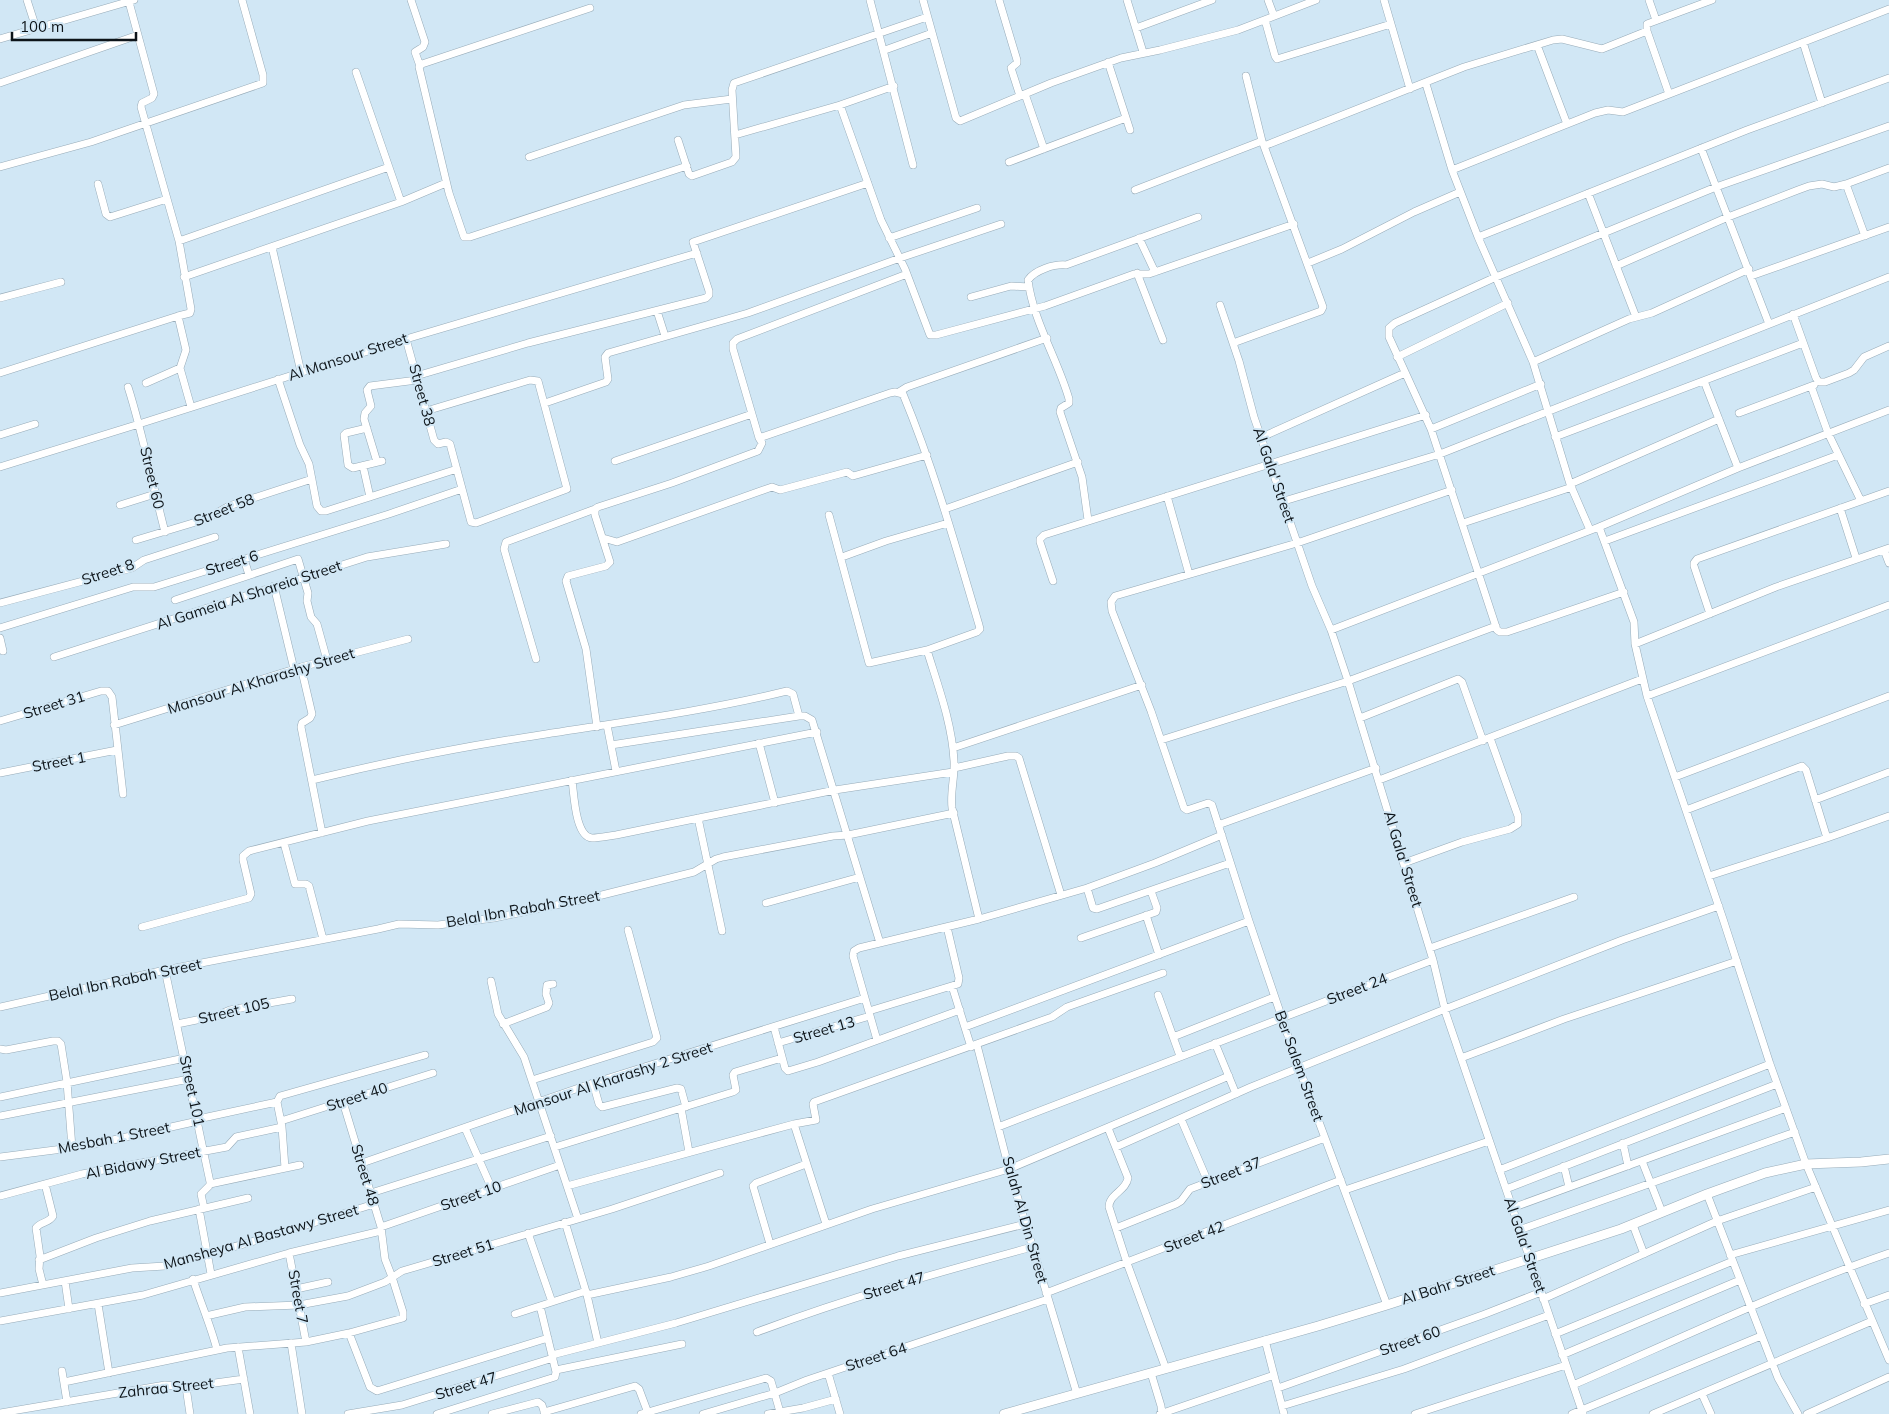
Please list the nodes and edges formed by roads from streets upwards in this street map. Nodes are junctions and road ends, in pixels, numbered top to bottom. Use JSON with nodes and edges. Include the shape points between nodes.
{"nodes":[{"id":1,"x":27,"y":0,"type":"edge"},
{"id":2,"x":242,"y":0,"type":"edge"},
{"id":3,"x":410,"y":0,"type":"edge"},
{"id":4,"x":870,"y":0,"type":"edge"},
{"id":5,"x":923,"y":0,"type":"edge"},
{"id":6,"x":999,"y":0,"type":"edge"},
{"id":7,"x":1127,"y":0,"type":"edge"},
{"id":8,"x":1212,"y":0,"type":"edge"},
{"id":9,"x":1268,"y":0,"type":"edge"},
{"id":10,"x":1316,"y":0,"type":"edge"},
{"id":11,"x":1384,"y":0,"type":"edge"},
{"id":12,"x":1649,"y":0,"type":"edge"},
{"id":13,"x":1712,"y":0,"type":"edge"},
{"id":14,"x":131,"y":1,"type":"edge"},
{"id":15,"x":590,"y":8,"type":"dead end"},
{"id":16,"x":1889,"y":9,"type":"edge"},
{"id":17,"x":1274,"y":16,"type":"junction"},
{"id":18,"x":927,"y":18,"type":"junction"},
{"id":19,"x":1265,"y":20,"type":"junction"},
{"id":20,"x":1656,"y":20,"type":"junction"},
{"id":21,"x":1391,"y":24,"type":"junction"},
{"id":22,"x":36,"y":28,"type":"junction"},
{"id":23,"x":1136,"y":28,"type":"junction"},
{"id":24,"x":1647,"y":31,"type":"junction"},
{"id":25,"x":932,"y":33,"type":"junction"},
{"id":26,"x":880,"y":34,"type":"junction"},
{"id":27,"x":138,"y":35,"type":"junction"},
{"id":28,"x":0,"y":39,"type":"edge"},
{"id":29,"x":1802,"y":42,"type":"junction"},
{"id":30,"x":1537,"y":45,"type":"junction"},
{"id":31,"x":885,"y":50,"type":"junction"},
{"id":32,"x":1143,"y":52,"type":"junction"},
{"id":33,"x":1108,"y":62,"type":"junction"},
{"id":34,"x":420,"y":66,"type":"junction"},
{"id":35,"x":356,"y":72,"type":"dead end"},
{"id":36,"x":1246,"y":76,"type":"dead end"},
{"id":37,"x":1889,"y":78,"type":"edge"},
{"id":38,"x":0,"y":83,"type":"edge"},
{"id":39,"x":1426,"y":84,"type":"junction"},
{"id":40,"x":894,"y":86,"type":"junction"},
{"id":41,"x":1410,"y":89,"type":"junction"},
{"id":42,"x":1669,"y":94,"type":"junction"},
{"id":43,"x":1022,"y":95,"type":"junction"},
{"id":44,"x":732,"y":99,"type":"junction"},
{"id":45,"x":1822,"y":103,"type":"junction"},
{"id":46,"x":840,"y":104,"type":"junction"},
{"id":47,"x":1126,"y":118,"type":"junction"},
{"id":48,"x":145,"y":123,"type":"junction"},
{"id":49,"x":1567,"y":124,"type":"junction"},
{"id":50,"x":1889,"y":126,"type":"edge"},
{"id":51,"x":1130,"y":130,"type":"dead end"},
{"id":52,"x":735,"y":135,"type":"junction"},
{"id":53,"x":678,"y":140,"type":"dead end"},
{"id":54,"x":1263,"y":144,"type":"junction"},
{"id":55,"x":1701,"y":148,"type":"junction"},
{"id":56,"x":1044,"y":149,"type":"junction"},
{"id":57,"x":529,"y":157,"type":"dead end"},
{"id":58,"x":1009,"y":162,"type":"dead end"},
{"id":59,"x":913,"y":165,"type":"dead end"},
{"id":60,"x":687,"y":166,"type":"junction"},
{"id":61,"x":0,"y":167,"type":"edge"},
{"id":62,"x":388,"y":167,"type":"junction"},
{"id":63,"x":1889,"y":168,"type":"edge"},
{"id":64,"x":1452,"y":170,"type":"junction"},
{"id":65,"x":446,"y":183,"type":"junction"},
{"id":66,"x":868,"y":183,"type":"junction"},
{"id":67,"x":98,"y":184,"type":"dead end"},
{"id":68,"x":1846,"y":184,"type":"junction"},
{"id":69,"x":1716,"y":187,"type":"junction"},
{"id":70,"x":1135,"y":190,"type":"dead end"},
{"id":71,"x":1460,"y":192,"type":"junction"},
{"id":72,"x":1588,"y":193,"type":"junction"},
{"id":73,"x":167,"y":199,"type":"junction"},
{"id":74,"x":401,"y":202,"type":"junction"},
{"id":75,"x":977,"y":208,"type":"dead end"},
{"id":76,"x":1198,"y":217,"type":"dead end"},
{"id":77,"x":1728,"y":217,"type":"junction"},
{"id":78,"x":1001,"y":224,"type":"dead end"},
{"id":79,"x":1294,"y":224,"type":"junction"},
{"id":80,"x":1889,"y":227,"type":"edge"},
{"id":81,"x":1604,"y":234,"type":"junction"},
{"id":82,"x":1865,"y":236,"type":"junction"},
{"id":83,"x":889,"y":238,"type":"junction"},
{"id":84,"x":1139,"y":238,"type":"junction"},
{"id":85,"x":1478,"y":238,"type":"junction"},
{"id":86,"x":180,"y":241,"type":"junction"},
{"id":87,"x":272,"y":247,"type":"junction"},
{"id":88,"x":697,"y":253,"type":"junction"},
{"id":89,"x":900,"y":258,"type":"junction"},
{"id":90,"x":1308,"y":263,"type":"junction"},
{"id":91,"x":1616,"y":266,"type":"junction"},
{"id":92,"x":1154,"y":272,"type":"junction"},
{"id":93,"x":1750,"y":272,"type":"junction"},
{"id":94,"x":1137,"y":273,"type":"junction"},
{"id":95,"x":907,"y":274,"type":"junction"},
{"id":96,"x":184,"y":277,"type":"junction"},
{"id":97,"x":1496,"y":277,"type":"junction"},
{"id":98,"x":1889,"y":277,"type":"edge"},
{"id":99,"x":61,"y":282,"type":"dead end"},
{"id":100,"x":1029,"y":288,"type":"junction"},
{"id":101,"x":971,"y":297,"type":"dead end"},
{"id":102,"x":0,"y":298,"type":"edge"},
{"id":103,"x":1508,"y":303,"type":"junction"},
{"id":104,"x":1220,"y":304,"type":"dead end"},
{"id":105,"x":1035,"y":308,"type":"junction"},
{"id":106,"x":657,"y":311,"type":"junction"},
{"id":107,"x":1793,"y":314,"type":"junction"},
{"id":108,"x":178,"y":316,"type":"junction"},
{"id":109,"x":1636,"y":317,"type":"junction"},
{"id":110,"x":1769,"y":324,"type":"junction"},
{"id":111,"x":665,"y":336,"type":"junction"},
{"id":112,"x":1047,"y":338,"type":"junction"},
{"id":113,"x":406,"y":339,"type":"junction"},
{"id":114,"x":1163,"y":340,"type":"dead end"},
{"id":115,"x":1233,"y":343,"type":"junction"},
{"id":116,"x":1803,"y":343,"type":"junction"},
{"id":117,"x":1889,"y":346,"type":"edge"},
{"id":118,"x":1397,"y":357,"type":"junction"},
{"id":119,"x":1533,"y":362,"type":"junction"},
{"id":120,"x":180,"y":368,"type":"junction"},
{"id":121,"x":301,"y":372,"type":"junction"},
{"id":122,"x":0,"y":373,"type":"edge"},
{"id":123,"x":1405,"y":373,"type":"junction"},
{"id":124,"x":417,"y":378,"type":"junction"},
{"id":125,"x":278,"y":380,"type":"junction"},
{"id":126,"x":1704,"y":381,"type":"junction"},
{"id":127,"x":1821,"y":382,"type":"junction"},
{"id":128,"x":146,"y":383,"type":"dead end"},
{"id":129,"x":1541,"y":384,"type":"junction"},
{"id":130,"x":1812,"y":386,"type":"junction"},
{"id":131,"x":128,"y":387,"type":"dead end"},
{"id":132,"x":899,"y":392,"type":"junction"},
{"id":133,"x":545,"y":403,"type":"junction"},
{"id":134,"x":191,"y":408,"type":"junction"},
{"id":135,"x":426,"y":411,"type":"junction"},
{"id":136,"x":1550,"y":411,"type":"junction"},
{"id":137,"x":1889,"y":411,"type":"edge"},
{"id":138,"x":1739,"y":413,"type":"dead end"},
{"id":139,"x":752,"y":414,"type":"junction"},
{"id":140,"x":1426,"y":415,"type":"junction"},
{"id":141,"x":1720,"y":420,"type":"junction"},
{"id":142,"x":35,"y":424,"type":"dead end"},
{"id":143,"x":140,"y":424,"type":"junction"},
{"id":144,"x":367,"y":428,"type":"junction"},
{"id":145,"x":1431,"y":429,"type":"junction"},
{"id":146,"x":1828,"y":433,"type":"junction"},
{"id":147,"x":0,"y":434,"type":"edge"},
{"id":148,"x":1262,"y":437,"type":"junction"},
{"id":149,"x":1555,"y":437,"type":"junction"},
{"id":150,"x":759,"y":438,"type":"junction"},
{"id":151,"x":1440,"y":454,"type":"junction"},
{"id":152,"x":927,"y":455,"type":"junction"},
{"id":153,"x":1838,"y":455,"type":"junction"},
{"id":154,"x":615,"y":461,"type":"dead end"},
{"id":155,"x":1078,"y":462,"type":"junction"},
{"id":156,"x":1271,"y":464,"type":"junction"},
{"id":157,"x":363,"y":466,"type":"junction"},
{"id":158,"x":0,"y":467,"type":"edge"},
{"id":159,"x":1738,"y":468,"type":"junction"},
{"id":160,"x":457,"y":469,"type":"junction"},
{"id":161,"x":312,"y":479,"type":"junction"},
{"id":162,"x":1571,"y":485,"type":"junction"},
{"id":163,"x":462,"y":489,"type":"junction"},
{"id":164,"x":1452,"y":490,"type":"junction"},
{"id":165,"x":1889,"y":491,"type":"edge"},
{"id":166,"x":154,"y":494,"type":"junction"},
{"id":167,"x":1167,"y":496,"type":"junction"},
{"id":168,"x":370,"y":497,"type":"junction"},
{"id":169,"x":1284,"y":501,"type":"junction"},
{"id":170,"x":1860,"y":501,"type":"junction"},
{"id":171,"x":120,"y":505,"type":"dead end"},
{"id":172,"x":1840,"y":508,"type":"junction"},
{"id":173,"x":595,"y":509,"type":"junction"},
{"id":174,"x":945,"y":509,"type":"junction"},
{"id":175,"x":829,"y":515,"type":"dead end"},
{"id":176,"x":1088,"y":520,"type":"junction"},
{"id":177,"x":948,"y":522,"type":"junction"},
{"id":178,"x":1463,"y":523,"type":"junction"},
{"id":179,"x":1599,"y":528,"type":"junction"},
{"id":180,"x":1590,"y":530,"type":"junction"},
{"id":181,"x":165,"y":532,"type":"junction"},
{"id":182,"x":215,"y":537,"type":"dead end"},
{"id":183,"x":603,"y":538,"type":"junction"},
{"id":184,"x":136,"y":540,"type":"dead end"},
{"id":185,"x":1605,"y":541,"type":"junction"},
{"id":186,"x":1297,"y":543,"type":"junction"},
{"id":187,"x":446,"y":544,"type":"dead end"},
{"id":188,"x":1887,"y":549,"type":"edge"},
{"id":189,"x":842,"y":557,"type":"junction"},
{"id":190,"x":1856,"y":558,"type":"junction"},
{"id":191,"x":244,"y":559,"type":"junction"},
{"id":192,"x":1889,"y":563,"type":"edge"},
{"id":193,"x":1189,"y":574,"type":"junction"},
{"id":194,"x":1479,"y":574,"type":"junction"},
{"id":195,"x":249,"y":575,"type":"junction"},
{"id":196,"x":304,"y":576,"type":"junction"},
{"id":197,"x":1053,"y":581,"type":"dead end"},
{"id":198,"x":274,"y":586,"type":"junction"},
{"id":199,"x":1624,"y":592,"type":"junction"},
{"id":200,"x":175,"y":600,"type":"dead end"},
{"id":201,"x":0,"y":602,"type":"edge"},
{"id":202,"x":1889,"y":606,"type":"edge"},
{"id":203,"x":1710,"y":614,"type":"junction"},
{"id":204,"x":1496,"y":626,"type":"junction"},
{"id":205,"x":0,"y":628,"type":"edge"},
{"id":206,"x":1331,"y":630,"type":"junction"},
{"id":207,"x":0,"y":638,"type":"edge"},
{"id":208,"x":408,"y":639,"type":"dead end"},
{"id":209,"x":1635,"y":644,"type":"junction"},
{"id":210,"x":928,"y":650,"type":"junction"},
{"id":211,"x":3,"y":651,"type":"dead end"},
{"id":212,"x":54,"y":657,"type":"dead end"},
{"id":213,"x":536,"y":659,"type":"dead end"},
{"id":214,"x":327,"y":660,"type":"junction"},
{"id":215,"x":298,"y":668,"type":"junction"},
{"id":216,"x":1642,"y":679,"type":"junction"},
{"id":217,"x":1348,"y":681,"type":"junction"},
{"id":218,"x":1142,"y":685,"type":"junction"},
{"id":219,"x":1647,"y":696,"type":"junction"},
{"id":220,"x":1889,"y":696,"type":"edge"},
{"id":221,"x":799,"y":716,"type":"junction"},
{"id":222,"x":1360,"y":718,"type":"junction"},
{"id":223,"x":0,"y":721,"type":"edge"},
{"id":224,"x":114,"y":725,"type":"junction"},
{"id":225,"x":607,"y":725,"type":"junction"},
{"id":226,"x":597,"y":726,"type":"junction"},
{"id":227,"x":817,"y":732,"type":"junction"},
{"id":228,"x":1486,"y":739,"type":"junction"},
{"id":229,"x":1161,"y":740,"type":"junction"},
{"id":230,"x":759,"y":743,"type":"junction"},
{"id":231,"x":610,"y":745,"type":"junction"},
{"id":232,"x":952,"y":748,"type":"junction"},
{"id":233,"x":117,"y":750,"type":"junction"},
{"id":234,"x":1376,"y":768,"type":"junction"},
{"id":235,"x":954,"y":770,"type":"junction"},
{"id":236,"x":616,"y":772,"type":"junction"},
{"id":237,"x":1889,"y":772,"type":"edge"},
{"id":238,"x":0,"y":773,"type":"edge"},
{"id":239,"x":1675,"y":777,"type":"junction"},
{"id":240,"x":312,"y":780,"type":"junction"},
{"id":241,"x":572,"y":780,"type":"junction"},
{"id":242,"x":1380,"y":780,"type":"junction"},
{"id":243,"x":834,"y":790,"type":"junction"},
{"id":244,"x":123,"y":794,"type":"dead end"},
{"id":245,"x":1815,"y":800,"type":"junction"},
{"id":246,"x":775,"y":803,"type":"junction"},
{"id":247,"x":1686,"y":810,"type":"junction"},
{"id":248,"x":954,"y":813,"type":"junction"},
{"id":249,"x":1889,"y":816,"type":"edge"},
{"id":250,"x":698,"y":818,"type":"junction"},
{"id":251,"x":1218,"y":825,"type":"junction"},
{"id":252,"x":322,"y":833,"type":"junction"},
{"id":253,"x":848,"y":835,"type":"junction"},
{"id":254,"x":1222,"y":836,"type":"junction"},
{"id":255,"x":1827,"y":838,"type":"junction"},
{"id":256,"x":284,"y":843,"type":"junction"},
{"id":257,"x":1404,"y":863,"type":"junction"},
{"id":258,"x":1230,"y":864,"type":"junction"},
{"id":259,"x":707,"y":865,"type":"junction"},
{"id":260,"x":1709,"y":876,"type":"junction"},
{"id":261,"x":860,"y":877,"type":"junction"},
{"id":262,"x":1087,"y":888,"type":"junction"},
{"id":263,"x":1152,"y":891,"type":"junction"},
{"id":264,"x":1060,"y":895,"type":"junction"},
{"id":265,"x":1574,"y":896,"type":"dead end"},
{"id":266,"x":766,"y":903,"type":"dead end"},
{"id":267,"x":1719,"y":906,"type":"junction"},
{"id":268,"x":1146,"y":916,"type":"junction"},
{"id":269,"x":978,"y":919,"type":"junction"},
{"id":270,"x":1248,"y":921,"type":"junction"},
{"id":271,"x":142,"y":926,"type":"dead end"},
{"id":272,"x":947,"y":927,"type":"junction"},
{"id":273,"x":628,"y":930,"type":"dead end"},
{"id":274,"x":722,"y":932,"type":"dead end"},
{"id":275,"x":1081,"y":938,"type":"dead end"},
{"id":276,"x":323,"y":939,"type":"junction"},
{"id":277,"x":880,"y":943,"type":"junction"},
{"id":278,"x":1430,"y":948,"type":"junction"},
{"id":279,"x":1159,"y":955,"type":"junction"},
{"id":280,"x":1433,"y":960,"type":"junction"},
{"id":281,"x":1737,"y":961,"type":"junction"},
{"id":282,"x":166,"y":970,"type":"junction"},
{"id":283,"x":1163,"y":973,"type":"dead end"},
{"id":284,"x":491,"y":981,"type":"dead end"},
{"id":285,"x":553,"y":984,"type":"dead end"},
{"id":286,"x":952,"y":986,"type":"junction"},
{"id":287,"x":1158,"y":996,"type":"dead end"},
{"id":288,"x":1274,"y":997,"type":"junction"},
{"id":289,"x":865,"y":998,"type":"junction"},
{"id":290,"x":292,"y":999,"type":"dead end"},
{"id":291,"x":0,"y":1008,"type":"edge"},
{"id":292,"x":1445,"y":1009,"type":"junction"},
{"id":293,"x":960,"y":1010,"type":"junction"},
{"id":294,"x":869,"y":1014,"type":"junction"},
{"id":295,"x":1281,"y":1017,"type":"junction"},
{"id":296,"x":177,"y":1024,"type":"junction"},
{"id":297,"x":503,"y":1024,"type":"junction"},
{"id":298,"x":774,"y":1026,"type":"junction"},
{"id":299,"x":965,"y":1027,"type":"junction"},
{"id":300,"x":1173,"y":1037,"type":"junction"},
{"id":301,"x":877,"y":1040,"type":"junction"},
{"id":302,"x":778,"y":1043,"type":"junction"},
{"id":303,"x":1215,"y":1043,"type":"junction"},
{"id":304,"x":974,"y":1046,"type":"junction"},
{"id":305,"x":0,"y":1049,"type":"edge"},
{"id":306,"x":425,"y":1055,"type":"dead end"},
{"id":307,"x":1180,"y":1056,"type":"junction"},
{"id":308,"x":185,"y":1058,"type":"junction"},
{"id":309,"x":782,"y":1058,"type":"junction"},
{"id":310,"x":1461,"y":1058,"type":"junction"},
{"id":311,"x":1770,"y":1064,"type":"junction"},
{"id":312,"x":1299,"y":1068,"type":"junction"},
{"id":313,"x":433,"y":1073,"type":"dead end"},
{"id":314,"x":1229,"y":1076,"type":"junction"},
{"id":315,"x":189,"y":1079,"type":"junction"},
{"id":316,"x":532,"y":1080,"type":"junction"},
{"id":317,"x":68,"y":1082,"type":"junction"},
{"id":318,"x":592,"y":1083,"type":"junction"},
{"id":319,"x":1777,"y":1084,"type":"junction"},
{"id":320,"x":1236,"y":1094,"type":"junction"},
{"id":321,"x":0,"y":1097,"type":"edge"},
{"id":322,"x":277,"y":1102,"type":"junction"},
{"id":323,"x":343,"y":1102,"type":"junction"},
{"id":324,"x":540,"y":1102,"type":"junction"},
{"id":325,"x":69,"y":1103,"type":"junction"},
{"id":326,"x":683,"y":1107,"type":"junction"},
{"id":327,"x":1786,"y":1108,"type":"junction"},
{"id":328,"x":0,"y":1116,"type":"edge"},
{"id":329,"x":1181,"y":1119,"type":"junction"},
{"id":330,"x":198,"y":1120,"type":"junction"},
{"id":331,"x":282,"y":1124,"type":"junction"},
{"id":332,"x":794,"y":1124,"type":"junction"},
{"id":333,"x":998,"y":1127,"type":"junction"},
{"id":334,"x":465,"y":1128,"type":"junction"},
{"id":335,"x":1108,"y":1128,"type":"junction"},
{"id":336,"x":1795,"y":1132,"type":"junction"},
{"id":337,"x":551,"y":1136,"type":"junction"},
{"id":338,"x":1325,"y":1138,"type":"junction"},
{"id":339,"x":1489,"y":1141,"type":"junction"},
{"id":340,"x":1623,"y":1143,"type":"junction"},
{"id":341,"x":1116,"y":1147,"type":"junction"},
{"id":342,"x":72,"y":1148,"type":"junction"},
{"id":343,"x":555,"y":1148,"type":"junction"},
{"id":344,"x":205,"y":1151,"type":"junction"},
{"id":345,"x":689,"y":1152,"type":"junction"},
{"id":346,"x":0,"y":1157,"type":"edge"},
{"id":347,"x":479,"y":1159,"type":"junction"},
{"id":348,"x":1889,"y":1159,"type":"edge"},
{"id":349,"x":1642,"y":1160,"type":"junction"},
{"id":350,"x":362,"y":1163,"type":"junction"},
{"id":351,"x":806,"y":1164,"type":"junction"},
{"id":352,"x":1806,"y":1164,"type":"junction"},
{"id":353,"x":300,"y":1165,"type":"dead end"},
{"id":354,"x":560,"y":1165,"type":"junction"},
{"id":355,"x":1564,"y":1166,"type":"junction"},
{"id":356,"x":1628,"y":1166,"type":"junction"},
{"id":357,"x":285,"y":1168,"type":"junction"},
{"id":358,"x":1010,"y":1169,"type":"junction"},
{"id":359,"x":1499,"y":1170,"type":"junction"},
{"id":360,"x":720,"y":1174,"type":"dead end"},
{"id":361,"x":1341,"y":1180,"type":"junction"},
{"id":362,"x":1208,"y":1182,"type":"junction"},
{"id":363,"x":45,"y":1184,"type":"junction"},
{"id":364,"x":210,"y":1184,"type":"junction"},
{"id":365,"x":1652,"y":1184,"type":"junction"},
{"id":366,"x":567,"y":1186,"type":"junction"},
{"id":367,"x":1569,"y":1187,"type":"junction"},
{"id":368,"x":1816,"y":1187,"type":"junction"},
{"id":369,"x":492,"y":1189,"type":"junction"},
{"id":370,"x":1506,"y":1189,"type":"junction"},
{"id":371,"x":1345,"y":1190,"type":"junction"},
{"id":372,"x":371,"y":1193,"type":"junction"},
{"id":373,"x":1707,"y":1194,"type":"junction"},
{"id":374,"x":0,"y":1196,"type":"edge"},
{"id":375,"x":248,"y":1198,"type":"dead end"},
{"id":376,"x":374,"y":1204,"type":"junction"},
{"id":377,"x":202,"y":1208,"type":"junction"},
{"id":378,"x":1512,"y":1208,"type":"junction"},
{"id":379,"x":1889,"y":1210,"type":"edge"},
{"id":380,"x":1662,"y":1212,"type":"junction"},
{"id":381,"x":578,"y":1219,"type":"junction"},
{"id":382,"x":1717,"y":1221,"type":"junction"},
{"id":383,"x":565,"y":1222,"type":"junction"},
{"id":384,"x":826,"y":1224,"type":"junction"},
{"id":385,"x":1025,"y":1224,"type":"junction"},
{"id":386,"x":1633,"y":1224,"type":"junction"},
{"id":387,"x":1832,"y":1226,"type":"junction"},
{"id":388,"x":1116,"y":1228,"type":"junction"},
{"id":389,"x":381,"y":1229,"type":"junction"},
{"id":390,"x":1519,"y":1230,"type":"junction"},
{"id":391,"x":528,"y":1233,"type":"junction"},
{"id":392,"x":770,"y":1244,"type":"junction"},
{"id":393,"x":1032,"y":1247,"type":"junction"},
{"id":394,"x":289,"y":1253,"type":"junction"},
{"id":395,"x":1889,"y":1253,"type":"edge"},
{"id":396,"x":207,"y":1254,"type":"junction"},
{"id":397,"x":1644,"y":1254,"type":"junction"},
{"id":398,"x":1528,"y":1258,"type":"junction"},
{"id":399,"x":1732,"y":1258,"type":"junction"},
{"id":400,"x":39,"y":1260,"type":"junction"},
{"id":401,"x":1126,"y":1263,"type":"junction"},
{"id":402,"x":1848,"y":1267,"type":"junction"},
{"id":403,"x":210,"y":1274,"type":"junction"},
{"id":404,"x":392,"y":1277,"type":"junction"},
{"id":405,"x":194,"y":1279,"type":"junction"},
{"id":406,"x":1740,"y":1280,"type":"junction"},
{"id":407,"x":65,"y":1281,"type":"junction"},
{"id":408,"x":328,"y":1282,"type":"dead end"},
{"id":409,"x":43,"y":1285,"type":"junction"},
{"id":410,"x":296,"y":1289,"type":"junction"},
{"id":411,"x":0,"y":1293,"type":"edge"},
{"id":412,"x":587,"y":1293,"type":"junction"},
{"id":413,"x":1889,"y":1295,"type":"edge"},
{"id":414,"x":1047,"y":1296,"type":"junction"},
{"id":415,"x":1542,"y":1296,"type":"junction"},
{"id":416,"x":552,"y":1302,"type":"junction"},
{"id":417,"x":98,"y":1304,"type":"junction"},
{"id":418,"x":1864,"y":1304,"type":"junction"},
{"id":419,"x":299,"y":1305,"type":"junction"},
{"id":420,"x":1387,"y":1305,"type":"junction"},
{"id":421,"x":540,"y":1306,"type":"junction"},
{"id":422,"x":1751,"y":1307,"type":"junction"},
{"id":423,"x":69,"y":1309,"type":"junction"},
{"id":424,"x":515,"y":1314,"type":"dead end"},
{"id":425,"x":1549,"y":1315,"type":"junction"},
{"id":426,"x":206,"y":1316,"type":"junction"},
{"id":427,"x":1872,"y":1320,"type":"junction"},
{"id":428,"x":0,"y":1321,"type":"edge"},
{"id":429,"x":757,"y":1332,"type":"dead end"},
{"id":430,"x":349,"y":1333,"type":"junction"},
{"id":431,"x":1556,"y":1334,"type":"junction"},
{"id":432,"x":1762,"y":1336,"type":"junction"},
{"id":433,"x":548,"y":1338,"type":"junction"},
{"id":434,"x":1266,"y":1340,"type":"junction"},
{"id":435,"x":306,"y":1342,"type":"junction"},
{"id":436,"x":291,"y":1343,"type":"junction"},
{"id":437,"x":598,"y":1343,"type":"junction"},
{"id":438,"x":682,"y":1344,"type":"dead end"},
{"id":439,"x":238,"y":1347,"type":"junction"},
{"id":440,"x":217,"y":1350,"type":"junction"},
{"id":441,"x":1562,"y":1355,"type":"junction"},
{"id":442,"x":553,"y":1356,"type":"junction"},
{"id":443,"x":1889,"y":1360,"type":"edge"},
{"id":444,"x":1772,"y":1363,"type":"junction"},
{"id":445,"x":1566,"y":1365,"type":"junction"},
{"id":446,"x":1166,"y":1369,"type":"junction"},
{"id":447,"x":62,"y":1371,"type":"dead end"},
{"id":448,"x":556,"y":1372,"type":"junction"},
{"id":449,"x":109,"y":1373,"type":"junction"},
{"id":450,"x":828,"y":1373,"type":"junction"},
{"id":451,"x":1151,"y":1373,"type":"junction"},
{"id":452,"x":1274,"y":1375,"type":"junction"},
{"id":453,"x":1889,"y":1377,"type":"edge"},
{"id":454,"x":244,"y":1379,"type":"junction"},
{"id":455,"x":64,"y":1382,"type":"junction"},
{"id":456,"x":1573,"y":1385,"type":"junction"},
{"id":457,"x":186,"y":1387,"type":"junction"},
{"id":458,"x":1278,"y":1388,"type":"junction"},
{"id":459,"x":774,"y":1393,"type":"junction"},
{"id":460,"x":1077,"y":1394,"type":"junction"},
{"id":461,"x":1702,"y":1394,"type":"junction"},
{"id":462,"x":836,"y":1399,"type":"junction"},
{"id":463,"x":67,"y":1402,"type":"junction"},
{"id":464,"x":1282,"y":1406,"type":"junction"},
{"id":465,"x":394,"y":1410,"type":"edge"},
{"id":466,"x":35,"y":1411,"type":"edge"},
{"id":467,"x":508,"y":1412,"type":"edge"},
{"id":468,"x":780,"y":1412,"type":"junction"},
{"id":469,"x":1582,"y":1412,"type":"edge"},
{"id":470,"x":0,"y":1413,"type":"edge"},
{"id":471,"x":544,"y":1413,"type":"edge"},
{"id":472,"x":645,"y":1413,"type":"edge"},
{"id":473,"x":190,"y":1414,"type":"edge"},
{"id":474,"x":250,"y":1414,"type":"edge"},
{"id":475,"x":302,"y":1414,"type":"edge"},
{"id":476,"x":348,"y":1414,"type":"edge"},
{"id":477,"x":437,"y":1414,"type":"edge"},
{"id":478,"x":492,"y":1414,"type":"edge"},
{"id":479,"x":703,"y":1414,"type":"edge"},
{"id":480,"x":768,"y":1414,"type":"edge"},
{"id":481,"x":840,"y":1414,"type":"edge"},
{"id":482,"x":1004,"y":1414,"type":"edge"},
{"id":483,"x":1161,"y":1414,"type":"edge"},
{"id":484,"x":1284,"y":1414,"type":"edge"},
{"id":485,"x":1414,"y":1414,"type":"edge"},
{"id":486,"x":1572,"y":1414,"type":"edge"},
{"id":487,"x":1653,"y":1414,"type":"edge"},
{"id":488,"x":1711,"y":1414,"type":"edge"},
{"id":489,"x":1798,"y":1414,"type":"edge"},
{"id":490,"x":1807,"y":1414,"type":"edge"}],
"edges":[{"from":1,"to":22,"type":"street"},
{"from":2,"to":48,"type":"street","via":[[264,75],[263,84]]},
{"from":3,"to":34,"type":"street","via":[[425,42],[415,52]]},
{"from":4,"to":26,"type":"street"},
{"from":5,"to":18,"type":"street"},
{"from":6,"to":43,"type":"street","via":[[1017,60],[1011,68]]},
{"from":7,"to":23,"type":"street"},
{"from":8,"to":23,"type":"street"},
{"from":9,"to":17,"type":"street"},
{"from":10,"to":17,"type":"street"},
{"from":11,"to":21,"type":"street"},
{"from":12,"to":20,"type":"street"},
{"from":13,"to":20,"type":"street"},
{"from":14,"to":22,"type":"street"},
{"from":14,"to":27,"type":"street"},
{"from":15,"to":34,"type":"street"},
{"from":16,"to":29,"type":"street"},
{"from":17,"to":19,"type":"street"},
{"from":18,"to":25,"type":"street"},
{"from":18,"to":26,"type":"street"},
{"from":19,"to":21,"type":"street","via":[[1277,59]]},
{"from":19,"to":32,"type":"street","via":[[1221,35]]},
{"from":20,"to":24,"type":"street","via":[[1647,24]]},
{"from":21,"to":41,"type":"street"},
{"from":22,"to":28,"type":"street"},
{"from":23,"to":32,"type":"street"},
{"from":24,"to":30,"type":"street","via":[[1602,49],[1562,39]]},
{"from":24,"to":42,"type":"street"},
{"from":25,"to":31,"type":"street"},
{"from":25,"to":43,"type":"street","via":[[958,120]]},
{"from":26,"to":31,"type":"street"},
{"from":26,"to":44,"type":"street","via":[[734,83]]},
{"from":27,"to":38,"type":"street"},
{"from":27,"to":48,"type":"street","via":[[154,94],[141,104]]},
{"from":29,"to":42,"type":"street"},
{"from":29,"to":45,"type":"street"},
{"from":30,"to":39,"type":"street","via":[[1464,67]]},
{"from":30,"to":49,"type":"street"},
{"from":31,"to":40,"type":"street"},
{"from":32,"to":33,"type":"street"},
{"from":33,"to":43,"type":"street"},
{"from":33,"to":47,"type":"street"},
{"from":34,"to":65,"type":"street"},
{"from":35,"to":62,"type":"street"},
{"from":36,"to":54,"type":"street"},
{"from":37,"to":45,"type":"street"},
{"from":39,"to":41,"type":"street"},
{"from":39,"to":64,"type":"street"},
{"from":40,"to":46,"type":"street"},
{"from":40,"to":59,"type":"street"},
{"from":41,"to":54,"type":"street"},
{"from":42,"to":49,"type":"street","via":[[1623,112],[1601,111]]},
{"from":43,"to":56,"type":"street"},
{"from":44,"to":52,"type":"street"},
{"from":44,"to":57,"type":"street","via":[[684,106]]},
{"from":45,"to":55,"type":"street"},
{"from":46,"to":52,"type":"street"},
{"from":46,"to":66,"type":"street"},
{"from":47,"to":51,"type":"street"},
{"from":47,"to":56,"type":"street"},
{"from":48,"to":61,"type":"street","via":[[91,142]]},
{"from":48,"to":73,"type":"street"},
{"from":49,"to":64,"type":"street"},
{"from":50,"to":69,"type":"street"},
{"from":52,"to":60,"type":"street","via":[[734,161],[694,176],[689,174]]},
{"from":53,"to":60,"type":"street"},
{"from":54,"to":70,"type":"street"},
{"from":54,"to":79,"type":"street"},
{"from":55,"to":69,"type":"street"},
{"from":55,"to":72,"type":"street"},
{"from":56,"to":58,"type":"street"},
{"from":60,"to":65,"type":"street","via":[[468,238],[464,235]]},
{"from":62,"to":74,"type":"street"},
{"from":62,"to":86,"type":"street"},
{"from":63,"to":68,"type":"street"},
{"from":64,"to":71,"type":"street"},
{"from":65,"to":74,"type":"street"},
{"from":66,"to":83,"type":"street"},
{"from":66,"to":88,"type":"street","via":[[694,242]]},
{"from":67,"to":73,"type":"street","via":[[110,218]]},
{"from":68,"to":77,"type":"street","via":[[1810,186]]},
{"from":68,"to":82,"type":"street"},
{"from":69,"to":77,"type":"street"},
{"from":69,"to":81,"type":"street"},
{"from":71,"to":85,"type":"street"},
{"from":71,"to":90,"type":"street"},
{"from":72,"to":81,"type":"street"},
{"from":72,"to":85,"type":"street"},
{"from":73,"to":86,"type":"street"},
{"from":74,"to":87,"type":"street"},
{"from":75,"to":83,"type":"street"},
{"from":76,"to":84,"type":"street"},
{"from":77,"to":91,"type":"street"},
{"from":77,"to":93,"type":"street"},
{"from":78,"to":89,"type":"street"},
{"from":79,"to":90,"type":"street"},
{"from":79,"to":92,"type":"street"},
{"from":80,"to":82,"type":"street"},
{"from":81,"to":91,"type":"street"},
{"from":81,"to":97,"type":"street"},
{"from":82,"to":93,"type":"street"},
{"from":83,"to":89,"type":"street"},
{"from":84,"to":92,"type":"street"},
{"from":84,"to":100,"type":"street","via":[[1032,275],[1028,280]]},
{"from":85,"to":97,"type":"street"},
{"from":86,"to":96,"type":"street"},
{"from":87,"to":96,"type":"street"},
{"from":87,"to":121,"type":"street"},
{"from":88,"to":106,"type":"street","via":[[709,295]]},
{"from":88,"to":113,"type":"street","name":"Al Mansour Street"},
{"from":89,"to":95,"type":"street"},
{"from":89,"to":111,"type":"street","via":[[748,313]]},
{"from":90,"to":115,"type":"street","via":[[1323,304],[1321,311]]},
{"from":91,"to":109,"type":"street"},
{"from":92,"to":94,"type":"street"},
{"from":93,"to":109,"type":"street"},
{"from":93,"to":110,"type":"street"},
{"from":94,"to":105,"type":"street"},
{"from":94,"to":114,"type":"street"},
{"from":95,"to":105,"type":"street","via":[[930,335]]},
{"from":95,"to":139,"type":"street","via":[[735,341],[733,349]]},
{"from":96,"to":108,"type":"street","via":[[191,311]]},
{"from":97,"to":103,"type":"street"},
{"from":97,"to":118,"type":"street","via":[[1392,325],[1388,332]]},
{"from":98,"to":107,"type":"street"},
{"from":99,"to":102,"type":"street"},
{"from":100,"to":101,"type":"street","via":[[1010,286]]},
{"from":100,"to":105,"type":"street"},
{"from":103,"to":118,"type":"street"},
{"from":103,"to":119,"type":"street"},
{"from":104,"to":115,"type":"street","name":"Al Gala' Street"},
{"from":105,"to":112,"type":"street"},
{"from":106,"to":111,"type":"street"},
{"from":106,"to":124,"type":"street","via":[[528,344]]},
{"from":107,"to":110,"type":"street"},
{"from":107,"to":116,"type":"street"},
{"from":108,"to":120,"type":"street","via":[[186,353]]},
{"from":108,"to":122,"type":"street"},
{"from":109,"to":119,"type":"street"},
{"from":110,"to":136,"type":"street"},
{"from":111,"to":133,"type":"street","via":[[608,353],[605,358],[608,381]]},
{"from":112,"to":132,"type":"street","via":[[906,386]]},
{"from":112,"to":155,"type":"street","via":[[1069,400],[1060,412]]},
{"from":113,"to":121,"type":"street","name":"Al Mansour Street"},
{"from":113,"to":124,"type":"street","name":"Street 38"},
{"from":115,"to":148,"type":"street","name":"Al Gala' Street"},
{"from":116,"to":126,"type":"street"},
{"from":116,"to":127,"type":"street","via":[[1816,378]]},
{"from":117,"to":127,"type":"street","via":[[1864,358],[1854,370]]},
{"from":118,"to":123,"type":"street"},
{"from":119,"to":129,"type":"street"},
{"from":120,"to":128,"type":"street"},
{"from":120,"to":134,"type":"street"},
{"from":121,"to":125,"type":"street","name":"Al Mansour Street"},
{"from":123,"to":140,"type":"street"},
{"from":123,"to":148,"type":"street"},
{"from":124,"to":135,"type":"street","name":"Street 38"},
{"from":124,"to":144,"type":"street","via":[[368,388],[370,406],[364,416]]},
{"from":125,"to":134,"type":"street","name":"Al Mansour Street"},
{"from":125,"to":161,"type":"street"},
{"from":126,"to":141,"type":"street"},
{"from":126,"to":149,"type":"street"},
{"from":127,"to":130,"type":"street"},
{"from":129,"to":136,"type":"street"},
{"from":129,"to":145,"type":"street"},
{"from":130,"to":138,"type":"street"},
{"from":130,"to":146,"type":"street"},
{"from":131,"to":143,"type":"street","name":"Street 60"},
{"from":132,"to":150,"type":"street"},
{"from":132,"to":152,"type":"street","via":[[903,394]]},
{"from":133,"to":135,"type":"street","via":[[539,382],[533,380]]},
{"from":133,"to":163,"type":"street","name":"Street 38","via":[[567,490],[472,523]]},
{"from":134,"to":143,"type":"street","name":"Al Mansour Street"},
{"from":135,"to":160,"type":"street","name":"Street 38","via":[[434,442],[450,444]]},
{"from":136,"to":149,"type":"street"},
{"from":136,"to":151,"type":"street"},
{"from":137,"to":146,"type":"street"},
{"from":139,"to":150,"type":"street"},
{"from":139,"to":154,"type":"street"},
{"from":140,"to":145,"type":"street"},
{"from":140,"to":156,"type":"street"},
{"from":141,"to":159,"type":"street"},
{"from":141,"to":162,"type":"street"},
{"from":142,"to":147,"type":"street"},
{"from":143,"to":158,"type":"street","name":"Al Mansour Street"},
{"from":143,"to":166,"type":"street","name":"Street 60"},
{"from":144,"to":157,"type":"street","via":[[380,461]]},
{"from":144,"to":157,"type":"street","via":[[343,436],[348,465],[354,468]]},
{"from":145,"to":151,"type":"street"},
{"from":146,"to":153,"type":"street"},
{"from":146,"to":159,"type":"street"},
{"from":148,"to":156,"type":"street","name":"Al Gala' Street"},
{"from":149,"to":162,"type":"street"},
{"from":150,"to":173,"type":"street","via":[[762,443],[758,451]]},
{"from":151,"to":164,"type":"street"},
{"from":151,"to":169,"type":"street"},
{"from":152,"to":174,"type":"street"},
{"from":152,"to":183,"type":"street","via":[[853,476],[847,472],[780,490],[772,487],[617,542]]},
{"from":153,"to":170,"type":"street"},
{"from":153,"to":185,"type":"street"},
{"from":155,"to":174,"type":"street"},
{"from":155,"to":176,"type":"street"},
{"from":156,"to":167,"type":"street"},
{"from":156,"to":169,"type":"street","name":"Al Gala' Street"},
{"from":157,"to":168,"type":"street"},
{"from":159,"to":179,"type":"street"},
{"from":160,"to":163,"type":"street","name":"Street 38"},
{"from":160,"to":168,"type":"street"},
{"from":161,"to":168,"type":"street","via":[[320,511]]},
{"from":161,"to":181,"type":"street","name":"Street 58","via":[[236,503],[206,519]]},
{"from":162,"to":178,"type":"street"},
{"from":162,"to":180,"type":"street"},
{"from":163,"to":191,"type":"street","name":"Street 6"},
{"from":164,"to":178,"type":"street"},
{"from":164,"to":186,"type":"street"},
{"from":165,"to":170,"type":"street"},
{"from":166,"to":171,"type":"street"},
{"from":166,"to":181,"type":"street","name":"Street 60"},
{"from":167,"to":176,"type":"street"},
{"from":167,"to":193,"type":"street"},
{"from":169,"to":186,"type":"street","name":"Al Gala' Street"},
{"from":170,"to":172,"type":"street"},
{"from":172,"to":190,"type":"street"},
{"from":172,"to":203,"type":"street","via":[[1697,559],[1694,566]]},
{"from":173,"to":183,"type":"street"},
{"from":173,"to":213,"type":"street","via":[[505,544]]},
{"from":174,"to":177,"type":"street"},
{"from":175,"to":189,"type":"street"},
{"from":176,"to":197,"type":"street","via":[[1040,539]]},
{"from":177,"to":189,"type":"street"},
{"from":177,"to":210,"type":"street","via":[[980,629]]},
{"from":178,"to":194,"type":"street"},
{"from":179,"to":180,"type":"street"},
{"from":179,"to":185,"type":"street"},
{"from":180,"to":194,"type":"street"},
{"from":181,"to":184,"type":"street","name":"Street 58"},
{"from":182,"to":201,"type":"street","name":"Street 8","via":[[144,560],[132,568]]},
{"from":183,"to":226,"type":"street","via":[[610,560],[608,564],[568,576],[566,580],[586,649]]},
{"from":185,"to":199,"type":"street"},
{"from":186,"to":193,"type":"street"},
{"from":186,"to":206,"type":"street","name":"Al Gala' Street"},
{"from":187,"to":196,"type":"street","name":"Al Gameia Al Shareia Street","via":[[367,557]]},
{"from":188,"to":190,"type":"street"},
{"from":188,"to":192,"type":"street"},
{"from":189,"to":210,"type":"street","via":[[869,663]]},
{"from":190,"to":203,"type":"street","via":[[1776,586]]},
{"from":191,"to":195,"type":"street"},
{"from":191,"to":205,"type":"street","name":"Street 6","via":[[154,587],[132,587]]},
{"from":193,"to":218,"type":"street","via":[[1112,598],[1112,611]]},
{"from":194,"to":204,"type":"street"},
{"from":194,"to":206,"type":"street"},
{"from":195,"to":196,"type":"street","via":[[298,559]]},
{"from":195,"to":200,"type":"street"},
{"from":196,"to":198,"type":"street","name":"Al Gameia Al Shareia Street"},
{"from":196,"to":214,"type":"street","via":[[311,617]]},
{"from":198,"to":212,"type":"street","name":"Al Gameia Al Shareia Street"},
{"from":198,"to":215,"type":"street"},
{"from":199,"to":204,"type":"street","via":[[1507,632],[1500,632]]},
{"from":199,"to":209,"type":"street","via":[[1634,622]]},
{"from":202,"to":219,"type":"street"},
{"from":203,"to":209,"type":"street"},
{"from":204,"to":217,"type":"street"},
{"from":206,"to":217,"type":"street","name":"Al Gala' Street"},
{"from":207,"to":211,"type":"street"},
{"from":208,"to":214,"type":"street","name":"Mansour Al Kharashy Street"},
{"from":209,"to":216,"type":"street"},
{"from":210,"to":232,"type":"street"},
{"from":214,"to":215,"type":"street","name":"Mansour Al Kharashy Street"},
{"from":215,"to":224,"type":"street","name":"Mansour Al Kharashy Street"},
{"from":215,"to":240,"type":"street","via":[[312,714],[301,727]]},
{"from":216,"to":219,"type":"street"},
{"from":216,"to":228,"type":"street"},
{"from":217,"to":222,"type":"street","name":"Al Gala' Street"},
{"from":217,"to":229,"type":"street"},
{"from":218,"to":229,"type":"street"},
{"from":218,"to":232,"type":"street"},
{"from":219,"to":239,"type":"street"},
{"from":220,"to":239,"type":"street"},
{"from":221,"to":225,"type":"street","via":[[793,694],[788,691]]},
{"from":221,"to":227,"type":"street","via":[[812,720]]},
{"from":221,"to":231,"type":"street"},
{"from":222,"to":228,"type":"street","via":[[1458,679]]},
{"from":222,"to":234,"type":"street","name":"Al Gala' Street"},
{"from":223,"to":224,"type":"street","name":"Street 31","via":[[108,691],[112,697]]},
{"from":224,"to":233,"type":"street"},
{"from":225,"to":226,"type":"street"},
{"from":225,"to":231,"type":"street"},
{"from":226,"to":240,"type":"street","via":[[525,737]]},
{"from":227,"to":230,"type":"street"},
{"from":227,"to":243,"type":"street"},
{"from":228,"to":242,"type":"street"},
{"from":228,"to":257,"type":"street","via":[[1518,816],[1518,824]]},
{"from":229,"to":251,"type":"street","name":"Ber Salem Street","via":[[1184,808],[1211,804]]},
{"from":230,"to":236,"type":"street"},
{"from":230,"to":246,"type":"street"},
{"from":231,"to":236,"type":"street"},
{"from":232,"to":235,"type":"street"},
{"from":233,"to":238,"type":"street","name":"Street 1"},
{"from":233,"to":244,"type":"street"},
{"from":234,"to":242,"type":"street","name":"Al Gala' Street"},
{"from":234,"to":251,"type":"street"},
{"from":235,"to":243,"type":"street"},
{"from":235,"to":248,"type":"street","via":[[951,796]]},
{"from":235,"to":264,"type":"street","via":[[1008,756],[1019,758]]},
{"from":236,"to":241,"type":"street"},
{"from":237,"to":245,"type":"street"},
{"from":239,"to":247,"type":"street"},
{"from":240,"to":252,"type":"street"},
{"from":241,"to":250,"type":"street","via":[[578,824],[584,835],[590,838]]},
{"from":241,"to":252,"type":"street"},
{"from":242,"to":257,"type":"street","name":"Al Gala' Street"},
{"from":243,"to":246,"type":"street"},
{"from":243,"to":253,"type":"street"},
{"from":245,"to":247,"type":"street","via":[[1806,770],[1799,766]]},
{"from":245,"to":255,"type":"street"},
{"from":246,"to":250,"type":"street"},
{"from":247,"to":260,"type":"street"},
{"from":248,"to":253,"type":"street","name":"Belal Ibn Rabah Street"},
{"from":248,"to":269,"type":"street"},
{"from":249,"to":255,"type":"street"},
{"from":250,"to":259,"type":"street"},
{"from":251,"to":254,"type":"street","name":"Ber Salem Street"},
{"from":252,"to":256,"type":"street"},
{"from":253,"to":259,"type":"street","name":"Belal Ibn Rabah Street","via":[[716,858]]},
{"from":253,"to":261,"type":"street"},
{"from":254,"to":258,"type":"street","name":"Ber Salem Street"},
{"from":254,"to":262,"type":"street"},
{"from":255,"to":260,"type":"street"},
{"from":256,"to":271,"type":"street","via":[[243,856],[251,894],[249,898]]},
{"from":256,"to":276,"type":"street","via":[[295,884],[309,886]]},
{"from":257,"to":278,"type":"street","name":"Al Gala' Street"},
{"from":258,"to":263,"type":"street"},
{"from":258,"to":270,"type":"street","name":"Ber Salem Street"},
{"from":259,"to":274,"type":"street"},
{"from":259,"to":276,"type":"street","name":"Belal Ibn Rabah Street","via":[[694,872],[594,897],[494,918],[438,925],[399,924]]},
{"from":260,"to":267,"type":"street"},
{"from":261,"to":266,"type":"street"},
{"from":261,"to":277,"type":"street"},
{"from":262,"to":263,"type":"street","via":[[1097,910]]},
{"from":262,"to":264,"type":"street"},
{"from":263,"to":268,"type":"street","via":[[1157,910]]},
{"from":264,"to":269,"type":"street"},
{"from":265,"to":278,"type":"street"},
{"from":267,"to":281,"type":"street"},
{"from":267,"to":292,"type":"street"},
{"from":268,"to":275,"type":"street"},
{"from":268,"to":279,"type":"street"},
{"from":269,"to":272,"type":"street"},
{"from":270,"to":279,"type":"street"},
{"from":270,"to":288,"type":"street","name":"Ber Salem Street"},
{"from":272,"to":277,"type":"street"},
{"from":272,"to":286,"type":"street","via":[[959,981]]},
{"from":273,"to":316,"type":"street","via":[[657,1038],[653,1042]]},
{"from":276,"to":282,"type":"street","name":"Belal Ibn Rabah Street"},
{"from":277,"to":289,"type":"street","via":[[856,949],[854,953]]},
{"from":278,"to":280,"type":"street","name":"Al Gala' Street"},
{"from":279,"to":299,"type":"street"},
{"from":280,"to":292,"type":"street","name":"Al Gala' Street"},
{"from":280,"to":295,"type":"street","name":"Street 24"},
{"from":281,"to":310,"type":"street","via":[[1564,1018]]},
{"from":281,"to":311,"type":"street"},
{"from":282,"to":291,"type":"street","name":"Belal Ibn Rabah Street"},
{"from":282,"to":296,"type":"street","name":"Street 101"},
{"from":283,"to":304,"type":"street","via":[[1067,1007],[1055,1016]]},
{"from":284,"to":297,"type":"street"},
{"from":285,"to":297,"type":"street","via":[[547,985],[547,1007]]},
{"from":286,"to":293,"type":"street","name":"Salah Al Din Street"},
{"from":286,"to":294,"type":"street","name":"Street 13"},
{"from":287,"to":300,"type":"street"},
{"from":288,"to":295,"type":"street","name":"Ber Salem Street"},
{"from":288,"to":300,"type":"street"},
{"from":289,"to":294,"type":"street"},
{"from":289,"to":298,"type":"street","name":"Mansour Al Kharashy 2 Street"},
{"from":290,"to":296,"type":"street","name":"Street 105"},
{"from":292,"to":310,"type":"street","name":"Al Gala' Street"},
{"from":292,"to":312,"type":"street"},
{"from":293,"to":299,"type":"street","name":"Salah Al Din Street"},
{"from":293,"to":301,"type":"street"},
{"from":294,"to":301,"type":"street"},
{"from":294,"to":302,"type":"street","name":"Street 13"},
{"from":295,"to":303,"type":"street","name":"Street 24"},
{"from":295,"to":312,"type":"street","name":"Ber Salem Street"},
{"from":296,"to":308,"type":"street","name":"Street 101"},
{"from":297,"to":316,"type":"street","via":[[524,1057]]},
{"from":298,"to":302,"type":"street"},
{"from":298,"to":318,"type":"street","name":"Mansour Al Kharashy 2 Street"},
{"from":299,"to":304,"type":"street","name":"Salah Al Din Street"},
{"from":300,"to":307,"type":"street"},
{"from":301,"to":309,"type":"street","via":[[790,1070],[786,1069]]},
{"from":302,"to":309,"type":"street"},
{"from":303,"to":307,"type":"street","name":"Street 24"},
{"from":303,"to":314,"type":"street"},
{"from":304,"to":332,"type":"street","via":[[815,1101],[812,1104],[816,1120]]},
{"from":304,"to":333,"type":"street","name":"Salah Al Din Street"},
{"from":305,"to":317,"type":"street","via":[[58,1041],[63,1049]]},
{"from":306,"to":322,"type":"street","name":"Mesbah 1 Street","via":[[280,1096]]},
{"from":307,"to":333,"type":"street","name":"Street 24"},
{"from":308,"to":315,"type":"street","name":"Street 101"},
{"from":308,"to":317,"type":"street"},
{"from":309,"to":326,"type":"street","via":[[735,1072],[735,1091]]},
{"from":310,"to":339,"type":"street","name":"Al Gala' Street"},
{"from":311,"to":319,"type":"street"},
{"from":311,"to":359,"type":"street"},
{"from":312,"to":320,"type":"street"},
{"from":312,"to":338,"type":"street","name":"Ber Salem Street"},
{"from":313,"to":323,"type":"street","name":"Street 40"},
{"from":314,"to":320,"type":"street"},
{"from":314,"to":335,"type":"street"},
{"from":315,"to":325,"type":"street"},
{"from":315,"to":330,"type":"street","name":"Street 101"},
{"from":316,"to":324,"type":"street"},
{"from":317,"to":321,"type":"street"},
{"from":317,"to":325,"type":"street"},
{"from":318,"to":324,"type":"street","name":"Mansour Al Kharashy 2 Street"},
{"from":318,"to":326,"type":"street","via":[[602,1107],[677,1088],[681,1089]]},
{"from":319,"to":327,"type":"street"},
{"from":319,"to":340,"type":"street"},
{"from":320,"to":329,"type":"street"},
{"from":322,"to":330,"type":"street","name":"Mesbah 1 Street"},
{"from":322,"to":331,"type":"street"},
{"from":323,"to":331,"type":"street","name":"Street 40"},
{"from":323,"to":350,"type":"street","name":"Street 48"},
{"from":324,"to":334,"type":"street","name":"Mansour Al Kharashy 2 Street"},
{"from":324,"to":337,"type":"street"},
{"from":325,"to":328,"type":"street"},
{"from":325,"to":342,"type":"street"},
{"from":326,"to":343,"type":"street"},
{"from":326,"to":345,"type":"street"},
{"from":327,"to":336,"type":"street"},
{"from":327,"to":349,"type":"street"},
{"from":329,"to":341,"type":"street"},
{"from":329,"to":362,"type":"street"},
{"from":330,"to":342,"type":"street","name":"Mesbah 1 Street"},
{"from":330,"to":344,"type":"street","name":"Street 101"},
{"from":331,"to":344,"type":"street","name":"Al Bidawy Street","via":[[236,1138],[229,1147]]},
{"from":331,"to":357,"type":"street"},
{"from":332,"to":345,"type":"street"},
{"from":332,"to":351,"type":"street"},
{"from":333,"to":358,"type":"street","name":"Salah Al Din Street"},
{"from":334,"to":347,"type":"street"},
{"from":334,"to":350,"type":"street","name":"Mansour Al Kharashy 2 Street"},
{"from":335,"to":341,"type":"street"},
{"from":335,"to":358,"type":"street"},
{"from":336,"to":352,"type":"street"},
{"from":336,"to":365,"type":"street"},
{"from":337,"to":343,"type":"street"},
{"from":337,"to":347,"type":"street"},
{"from":338,"to":361,"type":"street","name":"Ber Salem Street"},
{"from":338,"to":362,"type":"street","name":"Street 37"},
{"from":339,"to":359,"type":"street","name":"Al Gala' Street"},
{"from":339,"to":371,"type":"street"},
{"from":340,"to":355,"type":"street"},
{"from":340,"to":356,"type":"street"},
{"from":341,"to":388,"type":"street","via":[[1128,1178],[1109,1202]]},
{"from":342,"to":346,"type":"street","name":"Mesbah 1 Street"},
{"from":343,"to":354,"type":"street"},
{"from":344,"to":363,"type":"street","name":"Al Bidawy Street"},
{"from":344,"to":364,"type":"street","name":"Street 101"},
{"from":345,"to":366,"type":"street"},
{"from":347,"to":369,"type":"street"},
{"from":347,"to":372,"type":"street"},
{"from":348,"to":352,"type":"street","name":"Al Bahr Street"},
{"from":349,"to":356,"type":"street"},
{"from":349,"to":365,"type":"street"},
{"from":350,"to":372,"type":"street","name":"Street 48"},
{"from":351,"to":384,"type":"street"},
{"from":351,"to":392,"type":"street","via":[[753,1186]]},
{"from":352,"to":368,"type":"street"},
{"from":352,"to":373,"type":"street","name":"Al Bahr Street","via":[[1765,1173]]},
{"from":353,"to":357,"type":"street"},
{"from":354,"to":366,"type":"street"},
{"from":354,"to":369,"type":"street","name":"Street 10"},
{"from":355,"to":367,"type":"street"},
{"from":355,"to":370,"type":"street"},
{"from":356,"to":367,"type":"street"},
{"from":357,"to":364,"type":"street"},
{"from":358,"to":384,"type":"street"},
{"from":358,"to":385,"type":"street","name":"Salah Al Din Street"},
{"from":359,"to":370,"type":"street","name":"Al Gala' Street"},
{"from":360,"to":381,"type":"street","name":"Street 51"},
{"from":361,"to":371,"type":"street","name":"Ber Salem Street"},
{"from":361,"to":401,"type":"street","name":"Street 42"},
{"from":362,"to":388,"type":"street","name":"Street 37","via":[[1190,1189],[1176,1204]]},
{"from":363,"to":374,"type":"street","name":"Al Bidawy Street"},
{"from":363,"to":400,"type":"street","via":[[53,1216],[36,1228]]},
{"from":364,"to":377,"type":"street","name":"Street 101","via":[[202,1194]]},
{"from":365,"to":380,"type":"street"},
{"from":365,"to":390,"type":"street"},
{"from":366,"to":381,"type":"street"},
{"from":367,"to":378,"type":"street"},
{"from":368,"to":382,"type":"street","name":"Street 60"},
{"from":368,"to":387,"type":"street"},
{"from":369,"to":389,"type":"street","name":"Street 10"},
{"from":370,"to":378,"type":"street","name":"Al Gala' Street"},
{"from":371,"to":420,"type":"street","name":"Ber Salem Street"},
{"from":372,"to":376,"type":"street","name":"Street 48"},
{"from":373,"to":380,"type":"street","name":"Al Bahr Street"},
{"from":373,"to":382,"type":"street"},
{"from":375,"to":377,"type":"street"},
{"from":376,"to":389,"type":"street","name":"Street 48"},
{"from":376,"to":396,"type":"street","name":"Mansheya Al Bastawy Street"},
{"from":377,"to":396,"type":"street"},
{"from":377,"to":400,"type":"street","via":[[114,1232]]},
{"from":378,"to":390,"type":"street","name":"Al Gala' Street"},
{"from":379,"to":387,"type":"street"},
{"from":380,"to":386,"type":"street","name":"Al Bahr Street"},
{"from":381,"to":383,"type":"street","name":"Street 51"},
{"from":382,"to":397,"type":"street","name":"Street 60"},
{"from":382,"to":399,"type":"street"},
{"from":383,"to":391,"type":"street","name":"Street 51"},
{"from":383,"to":412,"type":"street"},
{"from":384,"to":392,"type":"street"},
{"from":385,"to":393,"type":"street","name":"Salah Al Din Street"},
{"from":385,"to":437,"type":"street","name":"Street 47","via":[[898,1256],[676,1323]]},
{"from":386,"to":397,"type":"street"},
{"from":386,"to":398,"type":"street","name":"Al Bahr Street"},
{"from":387,"to":399,"type":"street"},
{"from":387,"to":402,"type":"street"},
{"from":388,"to":401,"type":"street"},
{"from":389,"to":394,"type":"street","name":"Street 10"},
{"from":389,"to":404,"type":"street","name":"Street 48","via":[[385,1259]]},
{"from":390,"to":398,"type":"street","name":"Al Gala' Street"},
{"from":391,"to":404,"type":"street","name":"Street 51","via":[[402,1271]]},
{"from":391,"to":416,"type":"street"},
{"from":392,"to":412,"type":"street","via":[[672,1277]]},
{"from":393,"to":414,"type":"street","name":"Salah Al Din Street"},
{"from":393,"to":429,"type":"street","name":"Street 47","via":[[950,1269]]},
{"from":394,"to":403,"type":"street","name":"Street 10"},
{"from":394,"to":410,"type":"street","name":"Street 7"},
{"from":395,"to":402,"type":"street"},
{"from":396,"to":403,"type":"street"},
{"from":396,"to":407,"type":"street","name":"Mansheya Al Bastawy Street","via":[[165,1266],[132,1268]]},
{"from":397,"to":415,"type":"street","name":"Street 60"},
{"from":398,"to":415,"type":"street","name":"Al Gala' Street"},
{"from":398,"to":420,"type":"street","name":"Al Bahr Street"},
{"from":399,"to":406,"type":"street"},
{"from":399,"to":431,"type":"street"},
{"from":400,"to":409,"type":"street"},
{"from":401,"to":414,"type":"street","name":"Street 42"},
{"from":401,"to":446,"type":"street"},
{"from":402,"to":418,"type":"street"},
{"from":402,"to":422,"type":"street"},
{"from":403,"to":405,"type":"street","name":"Street 10"},
{"from":404,"to":419,"type":"street","name":"Street 51","via":[[348,1296]]},
{"from":404,"to":430,"type":"street","name":"Street 48","via":[[403,1318]]},
{"from":405,"to":417,"type":"street","name":"Street 10","via":[[143,1295]]},
{"from":405,"to":426,"type":"street"},
{"from":406,"to":422,"type":"street"},
{"from":406,"to":441,"type":"street"},
{"from":407,"to":409,"type":"street","name":"Mansheya Al Bastawy Street"},
{"from":407,"to":423,"type":"street"},
{"from":408,"to":410,"type":"street"},
{"from":409,"to":411,"type":"street","name":"Mansheya Al Bastawy Street"},
{"from":410,"to":419,"type":"street","name":"Street 7"},
{"from":412,"to":416,"type":"street"},
{"from":412,"to":437,"type":"street"},
{"from":413,"to":418,"type":"street"},
{"from":414,"to":450,"type":"street","name":"Street 64"},
{"from":414,"to":460,"type":"street","name":"Salah Al Din Street"},
{"from":415,"to":425,"type":"street","name":"Al Gala' Street"},
{"from":415,"to":458,"type":"street","name":"Street 60"},
{"from":416,"to":421,"type":"street"},
{"from":417,"to":423,"type":"street","name":"Street 10"},
{"from":417,"to":449,"type":"street"},
{"from":418,"to":427,"type":"street"},
{"from":419,"to":426,"type":"street","name":"Street 51","via":[[245,1307]]},
{"from":419,"to":435,"type":"street","name":"Street 7"},
{"from":420,"to":434,"type":"street","name":"Al Bahr Street"},
{"from":421,"to":424,"type":"street"},
{"from":421,"to":433,"type":"street"},
{"from":422,"to":432,"type":"street"},
{"from":422,"to":456,"type":"street"},
{"from":423,"to":428,"type":"street","name":"Street 10"},
{"from":425,"to":431,"type":"street","name":"Al Gala' Street"},
{"from":425,"to":464,"type":"street","via":[[1404,1369]]},
{"from":426,"to":440,"type":"street"},
{"from":427,"to":443,"type":"street"},
{"from":427,"to":444,"type":"street"},
{"from":430,"to":433,"type":"street","via":[[370,1387],[377,1392]]},
{"from":430,"to":435,"type":"street"},
{"from":431,"to":441,"type":"street","name":"Al Gala' Street"},
{"from":432,"to":444,"type":"street"},
{"from":432,"to":469,"type":"street"},
{"from":433,"to":442,"type":"street"},
{"from":434,"to":446,"type":"street","name":"Al Bahr Street"},
{"from":434,"to":452,"type":"street"},
{"from":435,"to":436,"type":"street"},
{"from":436,"to":439,"type":"street"},
{"from":436,"to":475,"type":"street"},
{"from":437,"to":442,"type":"street","name":"Street 47"},
{"from":438,"to":448,"type":"street"},
{"from":439,"to":440,"type":"street"},
{"from":439,"to":454,"type":"street"},
{"from":440,"to":449,"type":"street"},
{"from":441,"to":445,"type":"street","name":"Al Gala' Street"},
{"from":442,"to":448,"type":"street"},
{"from":442,"to":465,"type":"street","name":"Street 47"},
{"from":444,"to":461,"type":"street"},
{"from":444,"to":489,"type":"street"},
{"from":445,"to":456,"type":"street","name":"Al Gala' Street"},
{"from":445,"to":485,"type":"street"},
{"from":446,"to":451,"type":"street","name":"Al Bahr Street"},
{"from":447,"to":455,"type":"street"},
{"from":448,"to":477,"type":"street","via":[[553,1378]]},
{"from":449,"to":455,"type":"street"},
{"from":450,"to":459,"type":"street","name":"Street 64"},
{"from":450,"to":462,"type":"street"},
{"from":451,"to":460,"type":"street","name":"Al Bahr Street"},
{"from":451,"to":483,"type":"street"},
{"from":452,"to":458,"type":"street"},
{"from":452,"to":483,"type":"street"},
{"from":453,"to":490,"type":"street"},
{"from":454,"to":457,"type":"street","name":"Zahraa Street"},
{"from":454,"to":474,"type":"street"},
{"from":455,"to":463,"type":"street"},
{"from":456,"to":469,"type":"street","name":"Al Gala' Street"},
{"from":457,"to":463,"type":"street","name":"Zahraa Street","via":[[165,1385]]},
{"from":457,"to":473,"type":"street"},
{"from":458,"to":464,"type":"street"},
{"from":459,"to":468,"type":"street"},
{"from":459,"to":472,"type":"street","via":[[771,1380],[766,1378]]},
{"from":459,"to":479,"type":"street","name":"Street 64"},
{"from":460,"to":482,"type":"street","name":"Al Bahr Street"},
{"from":461,"to":487,"type":"street"},
{"from":461,"to":488,"type":"street"},
{"from":462,"to":468,"type":"street"},
{"from":462,"to":481,"type":"street"},
{"from":463,"to":466,"type":"street","name":"Zahraa Street"},
{"from":464,"to":484,"type":"street"},
{"from":465,"to":476,"type":"street","name":"Street 47"},
{"from":466,"to":470,"type":"street","name":"Zahraa Street"},
{"from":467,"to":471,"type":"street","via":[[538,1402]]},
{"from":467,"to":478,"type":"street"},
{"from":468,"to":480,"type":"street"},
{"from":469,"to":486,"type":"street"},
{"from":471,"to":472,"type":"street","via":[[634,1386],[639,1389]]}]}
